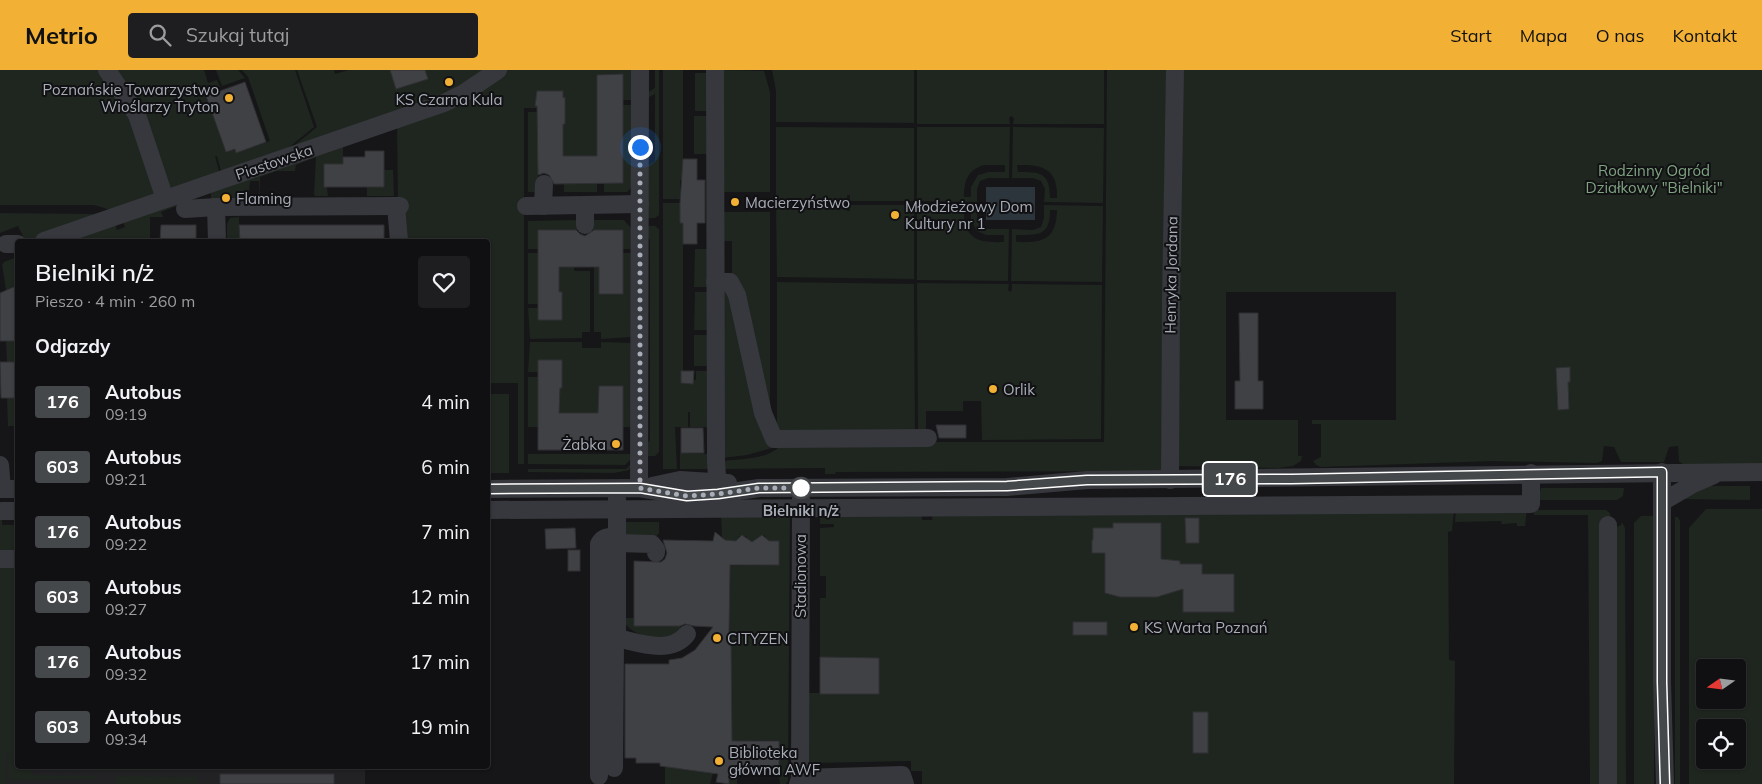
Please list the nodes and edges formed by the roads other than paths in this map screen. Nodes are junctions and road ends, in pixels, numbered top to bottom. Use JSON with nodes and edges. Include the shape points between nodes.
{"nodes":[{"id":1,"x":107,"y":70,"type":"edge"},
{"id":2,"x":498,"y":70,"type":"edge"},
{"id":3,"x":640,"y":70,"type":"edge"},
{"id":4,"x":715,"y":70,"type":"edge"},
{"id":5,"x":1175,"y":70,"type":"edge"},
{"id":6,"x":544,"y":184,"type":"dead end"},
{"id":7,"x":164,"y":199,"type":"junction"},
{"id":8,"x":640,"y":204,"type":"junction"},
{"id":9,"x":585,"y":205,"type":"junction"},
{"id":10,"x":216,"y":207,"type":"junction"},
{"id":11,"x":185,"y":210,"type":"dead end"},
{"id":12,"x":585,"y":225,"type":"dead end"},
{"id":13,"x":50,"y":239,"type":"edge"},
{"id":14,"x":217,"y":239,"type":"edge"},
{"id":15,"x":399,"y":239,"type":"edge"},
{"id":16,"x":715,"y":282,"type":"junction"},
{"id":17,"x":928,"y":438,"type":"dead end"},
{"id":18,"x":0,"y":464,"type":"edge"},
{"id":19,"x":1662,"y":472,"type":"junction"},
{"id":20,"x":1721,"y":472,"type":"junction"},
{"id":21,"x":1762,"y":472,"type":"edge"},
{"id":22,"x":1531,"y":473,"type":"junction"},
{"id":23,"x":1402,"y":476,"type":"junction"},
{"id":24,"x":1207,"y":479,"type":"junction"},
{"id":25,"x":1244,"y":479,"type":"junction"},
{"id":26,"x":1147,"y":480,"type":"junction"},
{"id":27,"x":1170,"y":480,"type":"junction"},
{"id":28,"x":617,"y":488,"type":"junction"},
{"id":29,"x":640,"y":488,"type":"junction"},
{"id":30,"x":718,"y":488,"type":"junction"},
{"id":31,"x":801,"y":488,"type":"junction"},
{"id":32,"x":868,"y":488,"type":"junction"},
{"id":33,"x":6,"y":489,"type":"edge"},
{"id":34,"x":490,"y":489,"type":"edge"},
{"id":35,"x":530,"y":489,"type":"junction"},
{"id":36,"x":1662,"y":502,"type":"junction"},
{"id":37,"x":1403,"y":505,"type":"junction"},
{"id":38,"x":1206,"y":506,"type":"junction"},
{"id":39,"x":1244,"y":506,"type":"junction"},
{"id":40,"x":1147,"y":507,"type":"junction"},
{"id":41,"x":800,"y":509,"type":"junction"},
{"id":42,"x":868,"y":509,"type":"junction"},
{"id":43,"x":490,"y":510,"type":"edge"},
{"id":44,"x":617,"y":510,"type":"junction"},
{"id":45,"x":528,"y":515,"type":"junction"},
{"id":46,"x":1608,"y":525,"type":"dead end"},
{"id":47,"x":617,"y":540,"type":"junction"},
{"id":48,"x":656,"y":553,"type":"dead end"},
{"id":49,"x":0,"y":559,"type":"edge"},
{"id":50,"x":15,"y":559,"type":"edge"},
{"id":51,"x":686,"y":634,"type":"dead end"},
{"id":52,"x":617,"y":638,"type":"junction"},
{"id":53,"x":799,"y":781,"type":"edge"},
{"id":54,"x":905,"y":784,"type":"edge"},
{"id":55,"x":1608,"y":784,"type":"edge"},
{"id":56,"x":1665,"y":784,"type":"edge"}],
"edges":[{"from":1,"to":7,"type":"street","via":[[137,114]]},
{"from":2,"to":7,"type":"street","name":"Piastowska","via":[[444,103]]},
{"from":3,"to":8,"type":"street"},
{"from":4,"to":16,"type":"street"},
{"from":5,"to":27,"type":"street","name":"Henryka Jordana"},
{"from":6,"to":9,"type":"street","via":[[535,206]]},
{"from":7,"to":13,"type":"street","name":"Piastowska"},
{"from":8,"to":9,"type":"street"},
{"from":8,"to":29,"type":"street"},
{"from":9,"to":12,"type":"street"},
{"from":10,"to":11,"type":"street"},
{"from":10,"to":14,"type":"street"},
{"from":10,"to":15,"type":"street","via":[[398,206]]},
{"from":16,"to":17,"type":"street","via":[[730,282],[737,295],[763,413],[774,439]]},
{"from":16,"to":30,"type":"street"},
{"from":18,"to":33,"type":"street"},
{"from":19,"to":20,"type":"street"},
{"from":19,"to":22,"type":"street"},
{"from":19,"to":36,"type":"street"},
{"from":20,"to":21,"type":"street"},
{"from":20,"to":36,"type":"street"},
{"from":22,"to":23,"type":"street"},
{"from":22,"to":37,"type":"street","via":[[1531,504]]},
{"from":23,"to":25,"type":"street"},
{"from":23,"to":37,"type":"street"},
{"from":24,"to":25,"type":"street"},
{"from":24,"to":27,"type":"street"},
{"from":24,"to":38,"type":"street"},
{"from":25,"to":39,"type":"street"},
{"from":26,"to":27,"type":"street"},
{"from":26,"to":32,"type":"street"},
{"from":26,"to":40,"type":"street"},
{"from":28,"to":29,"type":"street"},
{"from":28,"to":35,"type":"street"},
{"from":28,"to":44,"type":"street"},
{"from":29,"to":30,"type":"street","via":[[680,480]]},
{"from":30,"to":31,"type":"street"},
{"from":31,"to":32,"type":"street"},
{"from":31,"to":41,"type":"street","name":"Stadionowa"},
{"from":32,"to":42,"type":"street"},
{"from":34,"to":35,"type":"street"},
{"from":35,"to":45,"type":"street"},
{"from":36,"to":56,"type":"street"},
{"from":37,"to":39,"type":"street"},
{"from":38,"to":39,"type":"street"},
{"from":38,"to":40,"type":"street"},
{"from":40,"to":42,"type":"street"},
{"from":41,"to":42,"type":"street"},
{"from":41,"to":44,"type":"street"},
{"from":41,"to":53,"type":"street","name":"Stadionowa"},
{"from":43,"to":45,"type":"street"},
{"from":44,"to":45,"type":"street"},
{"from":44,"to":47,"type":"street"},
{"from":46,"to":55,"type":"street"},
{"from":47,"to":48,"type":"street","via":[[652,544]]},
{"from":47,"to":52,"type":"street"},
{"from":47,"to":52,"type":"street","via":[[606,537],[599,544],[607,772]]},
{"from":49,"to":50,"type":"street"},
{"from":51,"to":52,"type":"street","via":[[681,642],[667,646]]},
{"from":53,"to":54,"type":"street","via":[[902,775]]}]}
